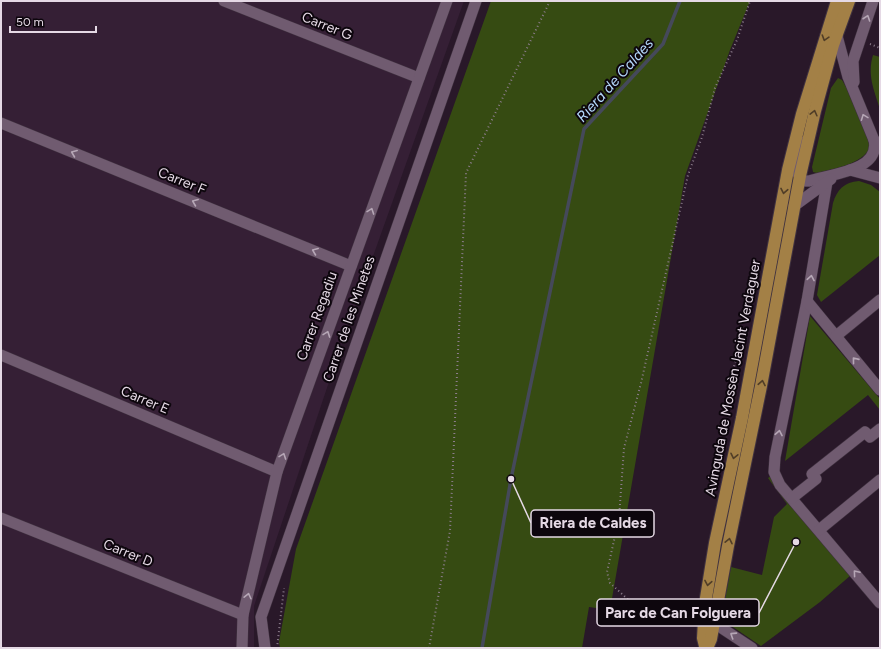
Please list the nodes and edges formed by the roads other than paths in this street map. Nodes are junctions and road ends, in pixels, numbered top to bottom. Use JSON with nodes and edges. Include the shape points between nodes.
{"nodes":[{"id":1,"x":224,"y":1,"type":"edge"},
{"id":2,"x":447,"y":1,"type":"edge"},
{"id":3,"x":476,"y":1,"type":"edge"},
{"id":4,"x":837,"y":1,"type":"edge"},
{"id":5,"x":849,"y":1,"type":"edge"},
{"id":6,"x":873,"y":1,"type":"edge"},
{"id":7,"x":835,"y":41,"type":"junction"},
{"id":8,"x":418,"y":78,"type":"junction"},
{"id":9,"x":810,"y":85,"type":"junction"},
{"id":10,"x":856,"y":96,"type":"junction"},
{"id":11,"x":802,"y":114,"type":"junction"},
{"id":12,"x":1,"y":123,"type":"edge"},
{"id":13,"x":874,"y":140,"type":"junction"},
{"id":14,"x":880,"y":153,"type":"edge"},
{"id":15,"x":846,"y":171,"type":"junction"},
{"id":16,"x":880,"y":178,"type":"edge"},
{"id":17,"x":801,"y":179,"type":"junction"},
{"id":18,"x":827,"y":182,"type":"junction"},
{"id":19,"x":794,"y":206,"type":"junction"},
{"id":20,"x":351,"y":266,"type":"junction"},
{"id":21,"x":880,"y":300,"type":"edge"},
{"id":22,"x":807,"y":301,"type":"junction"},
{"id":23,"x":836,"y":336,"type":"junction"},
{"id":24,"x":1,"y":355,"type":"edge"},
{"id":25,"x":880,"y":390,"type":"edge"},
{"id":26,"x":880,"y":429,"type":"edge"},
{"id":27,"x":277,"y":472,"type":"junction"},
{"id":28,"x":880,"y":480,"type":"edge"},
{"id":29,"x":792,"y":498,"type":"junction"},
{"id":30,"x":1,"y":518,"type":"edge"},
{"id":31,"x":819,"y":530,"type":"junction"},
{"id":32,"x":880,"y":604,"type":"edge"},
{"id":33,"x":244,"y":615,"type":"junction"},
{"id":34,"x":714,"y":623,"type":"junction"},
{"id":35,"x":242,"y":648,"type":"edge"},
{"id":36,"x":265,"y":648,"type":"edge"},
{"id":37,"x":706,"y":648,"type":"edge"},
{"id":38,"x":752,"y":648,"type":"edge"}],
"edges":[{"from":1,"to":8,"type":"street","name":"Carrer G"},
{"from":2,"to":8,"type":"street","name":"Carrer Regadiu"},
{"from":3,"to":36,"type":"street","name":"Carrer de les Minetes","via":[[261,617]]},
{"from":4,"to":9,"type":"main road","name":"Avinguda de Mossèn Jacint Verdaguer","one_way":true},
{"from":5,"to":7,"type":"main road","name":"Avinguda de Mossèn Jacint Verdaguer"},
{"from":10,"to":6,"type":"street","one_way":true,"via":[[853,60]]},
{"from":7,"to":9,"type":"street","name":"Avinguda de Mossèn Jacint Verdaguer","via":[[824,58],[818,78]]},
{"from":7,"to":10,"type":"street"},
{"from":17,"to":7,"type":"main road","name":"Avinguda de Mossèn Jacint Verdaguer","one_way":true,"via":[[815,111]]},
{"from":20,"to":8,"type":"street","name":"Carrer Regadiu","one_way":true},
{"from":9,"to":11,"type":"main road","name":"Avinguda de Mossèn Jacint Verdaguer"},
{"from":13,"to":10,"type":"street","one_way":true},
{"from":11,"to":17,"type":"street","name":"Avinguda de Mossèn Jacint Verdaguer","via":[[804,129],[796,170]]},
{"from":11,"to":37,"type":"main road","name":"Avinguda de Mossèn Jacint Verdaguer","one_way":true,"via":[[787,177],[742,418],[715,542],[705,604],[703,638]]},
{"from":20,"to":12,"type":"street","name":"Carrer F","one_way":true},
{"from":13,"to":14,"type":"street"},
{"from":13,"to":15,"type":"street","via":[[876,148],[870,159]]},
{"from":15,"to":16,"type":"street"},
{"from":15,"to":17,"type":"street","via":[[808,181]]},
{"from":15,"to":18,"type":"street"},
{"from":17,"to":19,"type":"main road","name":"Avinguda de Mossèn Jacint Verdaguer"},
{"from":18,"to":19,"type":"street"},
{"from":22,"to":18,"type":"street","one_way":true},
{"from":34,"to":19,"type":"main road","name":"Avinguda de Mossèn Jacint Verdaguer","one_way":true,"via":[[762,386]]},
{"from":27,"to":20,"type":"street","name":"Carrer Regadiu","one_way":true},
{"from":21,"to":23,"type":"street"},
{"from":22,"to":23,"type":"street"},
{"from":29,"to":22,"type":"street","one_way":true,"via":[[780,485],[774,472],[775,457]]},
{"from":25,"to":23,"type":"street","one_way":true},
{"from":24,"to":27,"type":"street","name":"Carrer E"},
{"from":26,"to":29,"type":"street","via":[[870,437],[865,432],[812,474],[816,479]]},
{"from":33,"to":27,"type":"street","name":"Carrer Regadiu","one_way":true},
{"from":28,"to":31,"type":"street"},
{"from":29,"to":31,"type":"street"},
{"from":30,"to":33,"type":"street","name":"Carrer D"},
{"from":32,"to":31,"type":"street","one_way":true},
{"from":33,"to":35,"type":"street","name":"Carrer Regadiu"},
{"from":34,"to":37,"type":"main road","name":"Avinguda de Mossèn Jacint Verdaguer"},
{"from":38,"to":34,"type":"street","one_way":true}]}
